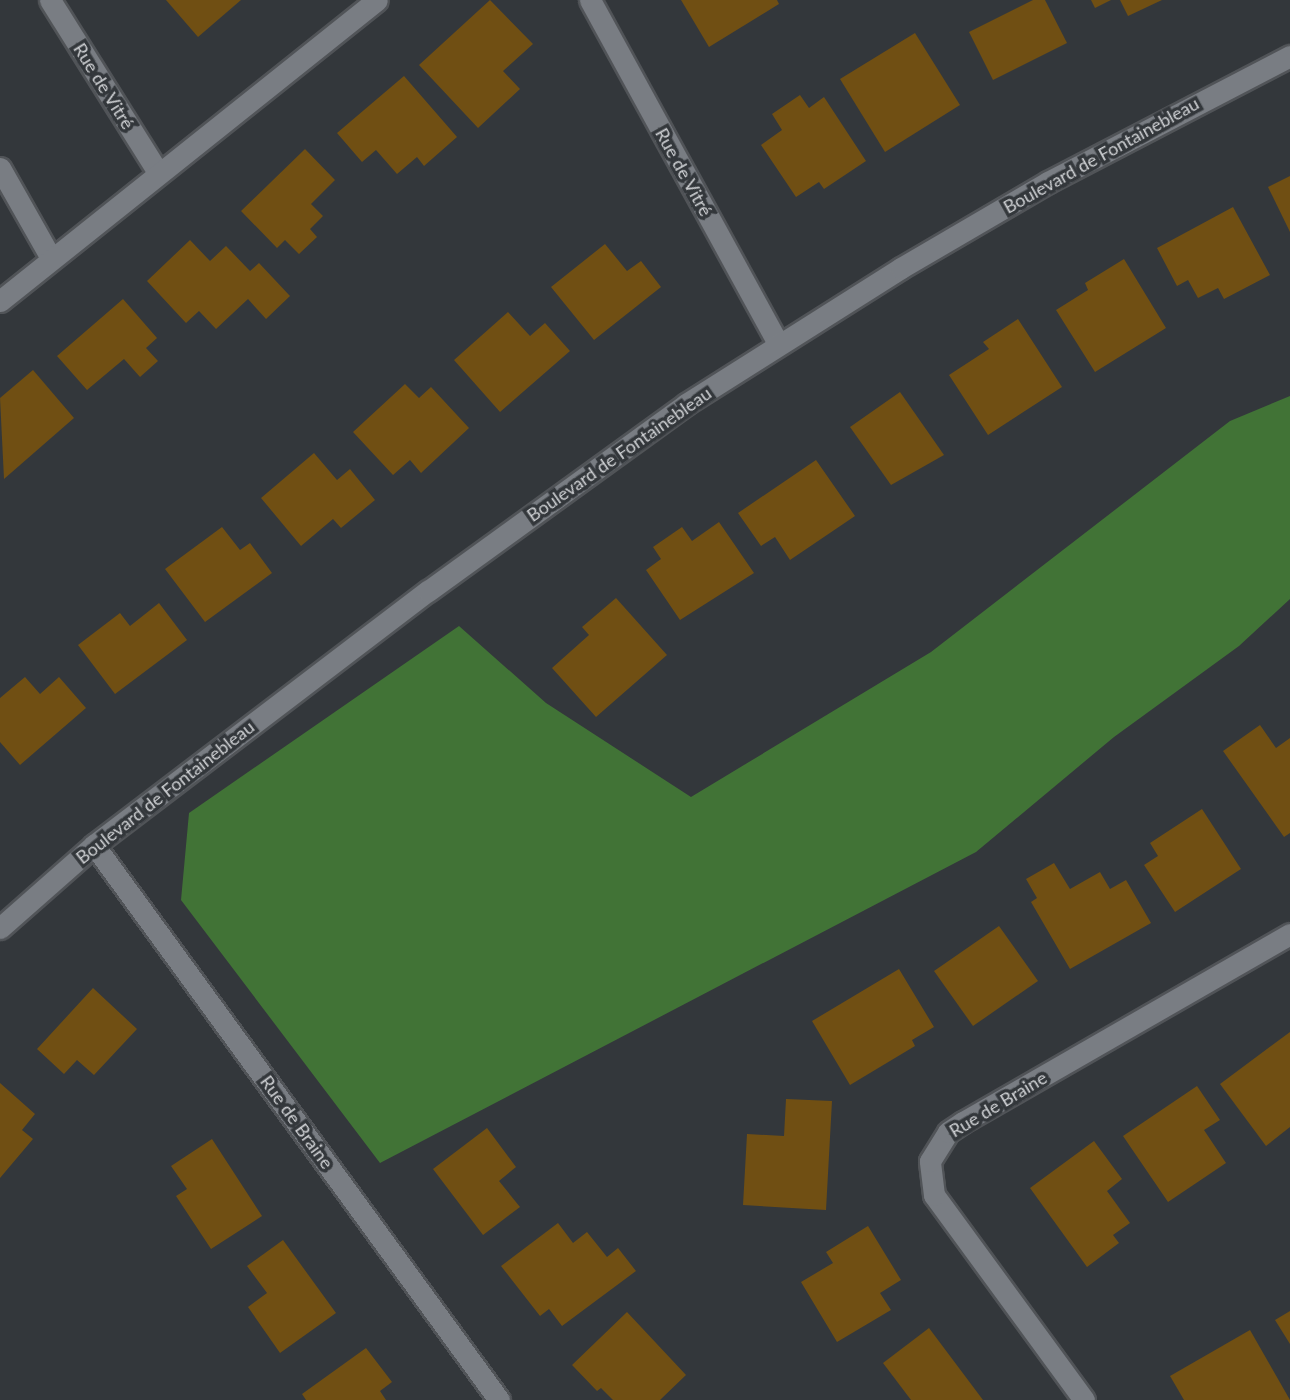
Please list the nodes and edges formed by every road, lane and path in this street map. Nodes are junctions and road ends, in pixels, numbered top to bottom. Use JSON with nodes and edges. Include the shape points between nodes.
{"nodes":[{"id":1,"x":50,"y":0,"type":"edge"},
{"id":2,"x":377,"y":0,"type":"edge"},
{"id":3,"x":590,"y":0,"type":"edge"},
{"id":4,"x":1290,"y":56,"type":"edge"},
{"id":5,"x":0,"y":168,"type":"edge"},
{"id":6,"x":158,"y":172,"type":"junction"},
{"id":7,"x":51,"y":258,"type":"junction"},
{"id":8,"x":0,"y":301,"type":"edge"},
{"id":9,"x":778,"y":344,"type":"junction"},
{"id":10,"x":94,"y":845,"type":"junction"},
{"id":11,"x":0,"y":928,"type":"edge"},
{"id":12,"x":1290,"y":934,"type":"edge"},
{"id":13,"x":499,"y":1400,"type":"edge"},
{"id":14,"x":1084,"y":1400,"type":"edge"}],
"edges":[{"from":1,"to":6,"type":"street","name":"Rue de Vitré"},
{"from":2,"to":6,"type":"street"},
{"from":3,"to":9,"type":"street","name":"Rue de Vitré"},
{"from":4,"to":9,"type":"street","name":"Boulevard de Fontainebleau","via":[[1048,182]]},
{"from":5,"to":7,"type":"street"},
{"from":6,"to":7,"type":"street"},
{"from":7,"to":8,"type":"street"},
{"from":9,"to":10,"type":"street","name":"Boulevard de Fontainebleau","via":[[428,591]]},
{"from":10,"to":11,"type":"street","name":"Boulevard de Fontainebleau"},
{"from":10,"to":13,"type":"street","name":"Rue de Braine"},
{"from":12,"to":14,"type":"street","name":"Rue de Braine","via":[[963,1122],[948,1132],[930,1161],[934,1195]]}]}
